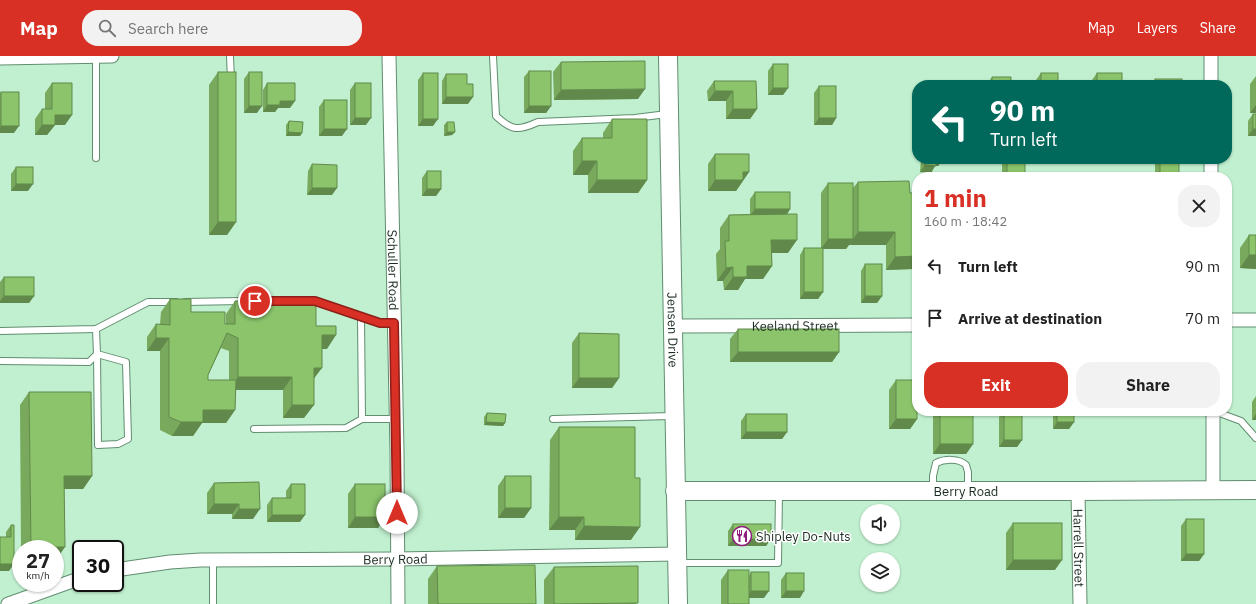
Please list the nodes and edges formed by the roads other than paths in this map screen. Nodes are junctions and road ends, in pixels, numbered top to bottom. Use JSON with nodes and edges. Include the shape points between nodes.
{"nodes":[{"id":1,"x":96,"y":56,"type":"edge"},
{"id":2,"x":112,"y":56,"type":"edge"},
{"id":3,"x":230,"y":56,"type":"edge"},
{"id":4,"x":389,"y":56,"type":"edge"},
{"id":5,"x":494,"y":56,"type":"edge"},
{"id":6,"x":668,"y":56,"type":"edge"},
{"id":7,"x":1211,"y":56,"type":"edge"},
{"id":8,"x":0,"y":58,"type":"edge"},
{"id":9,"x":1211,"y":80,"type":"edge"},
{"id":10,"x":231,"y":88,"type":"edge"},
{"id":11,"x":669,"y":114,"type":"junction"},
{"id":12,"x":96,"y":158,"type":"dead end"},
{"id":13,"x":252,"y":301,"type":"edge"},
{"id":14,"x":292,"y":301,"type":"edge"},
{"id":15,"x":361,"y":317,"type":"junction"},
{"id":16,"x":1232,"y":320,"type":"edge"},
{"id":17,"x":1256,"y":320,"type":"edge"},
{"id":18,"x":394,"y":323,"type":"junction"},
{"id":19,"x":912,"y":325,"type":"edge"},
{"id":20,"x":672,"y":326,"type":"junction"},
{"id":21,"x":96,"y":329,"type":"junction"},
{"id":22,"x":0,"y":331,"type":"edge"},
{"id":23,"x":96,"y":354,"type":"junction"},
{"id":24,"x":0,"y":361,"type":"edge"},
{"id":25,"x":674,"y":416,"type":"junction"},
{"id":26,"x":1213,"y":416,"type":"edge"},
{"id":27,"x":1226,"y":416,"type":"edge"},
{"id":28,"x":362,"y":419,"type":"junction"},
{"id":29,"x":395,"y":419,"type":"junction"},
{"id":30,"x":553,"y":419,"type":"dead end"},
{"id":31,"x":254,"y":429,"type":"dead end"},
{"id":32,"x":1256,"y":438,"type":"edge"},
{"id":33,"x":1213,"y":489,"type":"junction"},
{"id":34,"x":1256,"y":490,"type":"edge"},
{"id":35,"x":675,"y":491,"type":"junction"},
{"id":36,"x":778,"y":491,"type":"junction"},
{"id":37,"x":933,"y":491,"type":"junction"},
{"id":38,"x":968,"y":491,"type":"junction"},
{"id":39,"x":1078,"y":491,"type":"junction"},
{"id":40,"x":676,"y":558,"type":"junction"},
{"id":41,"x":397,"y":559,"type":"junction"},
{"id":42,"x":213,"y":560,"type":"junction"},
{"id":43,"x":124,"y":569,"type":"edge"},
{"id":44,"x":72,"y":582,"type":"edge"},
{"id":45,"x":34,"y":599,"type":"edge"},
{"id":46,"x":8,"y":604,"type":"edge"},
{"id":47,"x":213,"y":604,"type":"edge"},
{"id":48,"x":398,"y":604,"type":"edge"},
{"id":49,"x":678,"y":604,"type":"edge"},
{"id":50,"x":1080,"y":604,"type":"edge"}],
"edges":[{"from":1,"to":2,"type":"street"},
{"from":1,"to":8,"type":"street"},
{"from":1,"to":12,"type":"lane"},
{"from":3,"to":10,"type":"lane"},
{"from":4,"to":18,"type":"street","name":"Schuller Road"},
{"from":5,"to":11,"type":"lane","via":[[496,116],[507,127],[517,129],[538,122]]},
{"from":6,"to":11,"type":"street","name":"Jensen Drive"},
{"from":7,"to":9,"type":"street"},
{"from":11,"to":20,"type":"street","name":"Jensen Drive"},
{"from":13,"to":21,"type":"lane","via":[[148,302]]},
{"from":14,"to":15,"type":"lane","via":[[315,301]]},
{"from":15,"to":18,"type":"lane","via":[[380,323]]},
{"from":15,"to":28,"type":"lane"},
{"from":16,"to":17,"type":"street"},
{"from":18,"to":29,"type":"street","name":"Schuller Road"},
{"from":19,"to":20,"type":"street","name":"Keeland Street"},
{"from":20,"to":25,"type":"street","name":"Jensen Drive"},
{"from":21,"to":22,"type":"lane"},
{"from":21,"to":23,"type":"lane"},
{"from":23,"to":23,"type":"lane","via":[[126,362],[128,439],[118,444],[98,444]]},
{"from":23,"to":24,"type":"lane","via":[[89,362]]},
{"from":25,"to":30,"type":"lane"},
{"from":25,"to":35,"type":"street","name":"Jensen Drive"},
{"from":26,"to":33,"type":"street"},
{"from":27,"to":32,"type":"lane","via":[[1240,421]]},
{"from":28,"to":29,"type":"lane"},
{"from":28,"to":31,"type":"lane","via":[[346,428]]},
{"from":29,"to":41,"type":"street","name":"Schuller Road"},
{"from":33,"to":34,"type":"street","name":"Berry Road"},
{"from":33,"to":39,"type":"street","name":"Berry Road"},
{"from":35,"to":36,"type":"street","name":"Berry Road"},
{"from":35,"to":40,"type":"street","name":"Jensen Drive"},
{"from":36,"to":37,"type":"street","name":"Berry Road"},
{"from":36,"to":40,"type":"lane","via":[[778,563]]},
{"from":37,"to":38,"type":"street","name":"Berry Road"},
{"from":37,"to":38,"type":"lane","via":[[936,463],[958,461],[966,465]]},
{"from":38,"to":39,"type":"street","name":"Berry Road"},
{"from":39,"to":50,"type":"street","name":"Harrell Street"},
{"from":40,"to":41,"type":"street","name":"Berry Road"},
{"from":40,"to":49,"type":"street","name":"Jensen Drive"},
{"from":41,"to":42,"type":"street","name":"Berry Road"},
{"from":41,"to":48,"type":"street","name":"Schuller Road"},
{"from":42,"to":43,"type":"street","name":"Berry Road","via":[[170,562]]},
{"from":42,"to":47,"type":"lane"},
{"from":44,"to":45,"type":"street"},
{"from":45,"to":46,"type":"street"}]}
